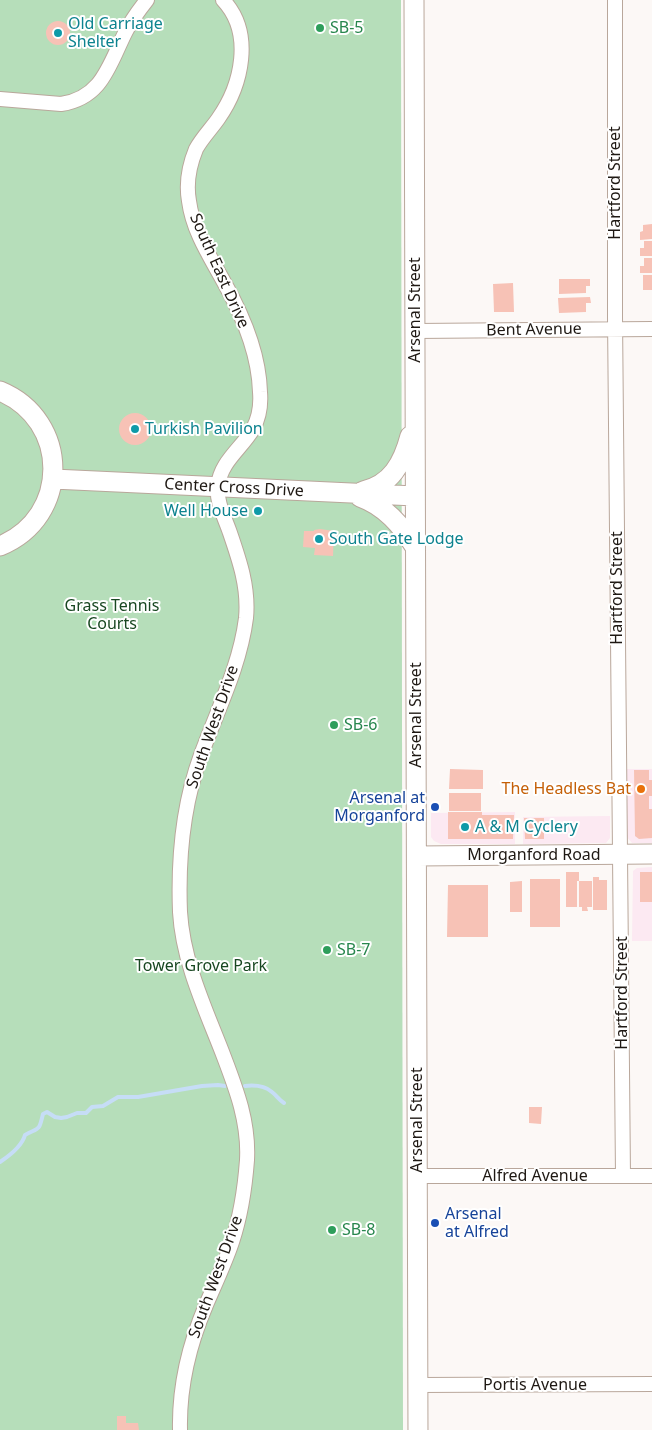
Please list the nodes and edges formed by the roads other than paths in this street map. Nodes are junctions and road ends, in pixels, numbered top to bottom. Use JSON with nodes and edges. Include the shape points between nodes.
{"nodes":[{"id":1,"x":147,"y":0,"type":"edge"},
{"id":2,"x":223,"y":0,"type":"edge"},
{"id":3,"x":414,"y":0,"type":"edge"},
{"id":4,"x":615,"y":0,"type":"edge"},
{"id":5,"x":0,"y":99,"type":"edge"},
{"id":6,"x":616,"y":329,"type":"junction"},
{"id":7,"x":652,"y":329,"type":"edge"},
{"id":8,"x":415,"y":331,"type":"junction"},
{"id":9,"x":0,"y":391,"type":"edge"},
{"id":10,"x":415,"y":417,"type":"junction"},
{"id":11,"x":53,"y":480,"type":"junction"},
{"id":12,"x":218,"y":487,"type":"junction"},
{"id":13,"x":352,"y":494,"type":"junction"},
{"id":14,"x":415,"y":496,"type":"junction"},
{"id":15,"x":0,"y":546,"type":"edge"},
{"id":16,"x":415,"y":547,"type":"junction"},
{"id":17,"x":652,"y":854,"type":"edge"},
{"id":18,"x":620,"y":855,"type":"junction"},
{"id":19,"x":417,"y":856,"type":"junction"},
{"id":20,"x":417,"y":1176,"type":"junction"},
{"id":21,"x":623,"y":1176,"type":"junction"},
{"id":22,"x":652,"y":1176,"type":"edge"},
{"id":23,"x":652,"y":1384,"type":"edge"},
{"id":24,"x":418,"y":1385,"type":"junction"},
{"id":25,"x":180,"y":1430,"type":"edge"},
{"id":26,"x":418,"y":1430,"type":"edge"}],
"edges":[{"from":1,"to":5,"type":"street","via":[[126,32],[109,69],[88,94],[60,104]]},
{"from":2,"to":12,"type":"street","name":"South East Drive","via":[[238,19],[238,82],[219,118],[196,149],[188,180],[189,202],[206,252],[228,289],[246,331],[257,365],[260,396],[255,426],[225,466]]},
{"from":3,"to":8,"type":"main road","name":"Arsenal Street"},
{"from":4,"to":6,"type":"street","name":"Hartford Street"},
{"from":6,"to":7,"type":"street","name":"Bent Avenue"},
{"from":6,"to":8,"type":"street","name":"Bent Avenue"},
{"from":6,"to":18,"type":"street","name":"Hartford Street"},
{"from":8,"to":10,"type":"main road","name":"Arsenal Street"},
{"from":9,"to":11,"type":"main road","via":[[23,404],[40,423],[51,451]]},
{"from":10,"to":13,"type":"main road","via":[[404,456],[393,474],[369,490]]},
{"from":10,"to":14,"type":"main road","name":"Arsenal Street"},
{"from":11,"to":12,"type":"main road","name":"Center Cross Drive"},
{"from":11,"to":15,"type":"main road","via":[[46,503],[34,521],[18,536]]},
{"from":12,"to":13,"type":"main road","name":"Center Cross Drive"},
{"from":12,"to":25,"type":"street","name":"South West Drive","via":[[244,581],[246,619],[234,666],[199,762],[190,797],[180,867],[180,914],[191,968],[239,1098],[245,1120],[247,1157],[243,1197],[232,1241],[202,1315],[182,1382]]},
{"from":13,"to":14,"type":"main road","name":"Center Cross Drive"},
{"from":13,"to":16,"type":"main road","via":[[389,514]]},
{"from":14,"to":16,"type":"main road","name":"Arsenal Street"},
{"from":16,"to":19,"type":"main road","name":"Arsenal Street"},
{"from":17,"to":18,"type":"main road","name":"Morganford Road"},
{"from":18,"to":19,"type":"main road","name":"Morganford Road"},
{"from":18,"to":21,"type":"street","name":"Hartford Street"},
{"from":19,"to":20,"type":"main road","name":"Arsenal Street"},
{"from":20,"to":21,"type":"street","name":"Alfred Avenue"},
{"from":20,"to":24,"type":"main road","name":"Arsenal Street"},
{"from":21,"to":22,"type":"street","name":"Alfred Avenue"},
{"from":23,"to":24,"type":"street","name":"Portis Avenue"},
{"from":24,"to":26,"type":"main road","name":"Arsenal Street"}]}
